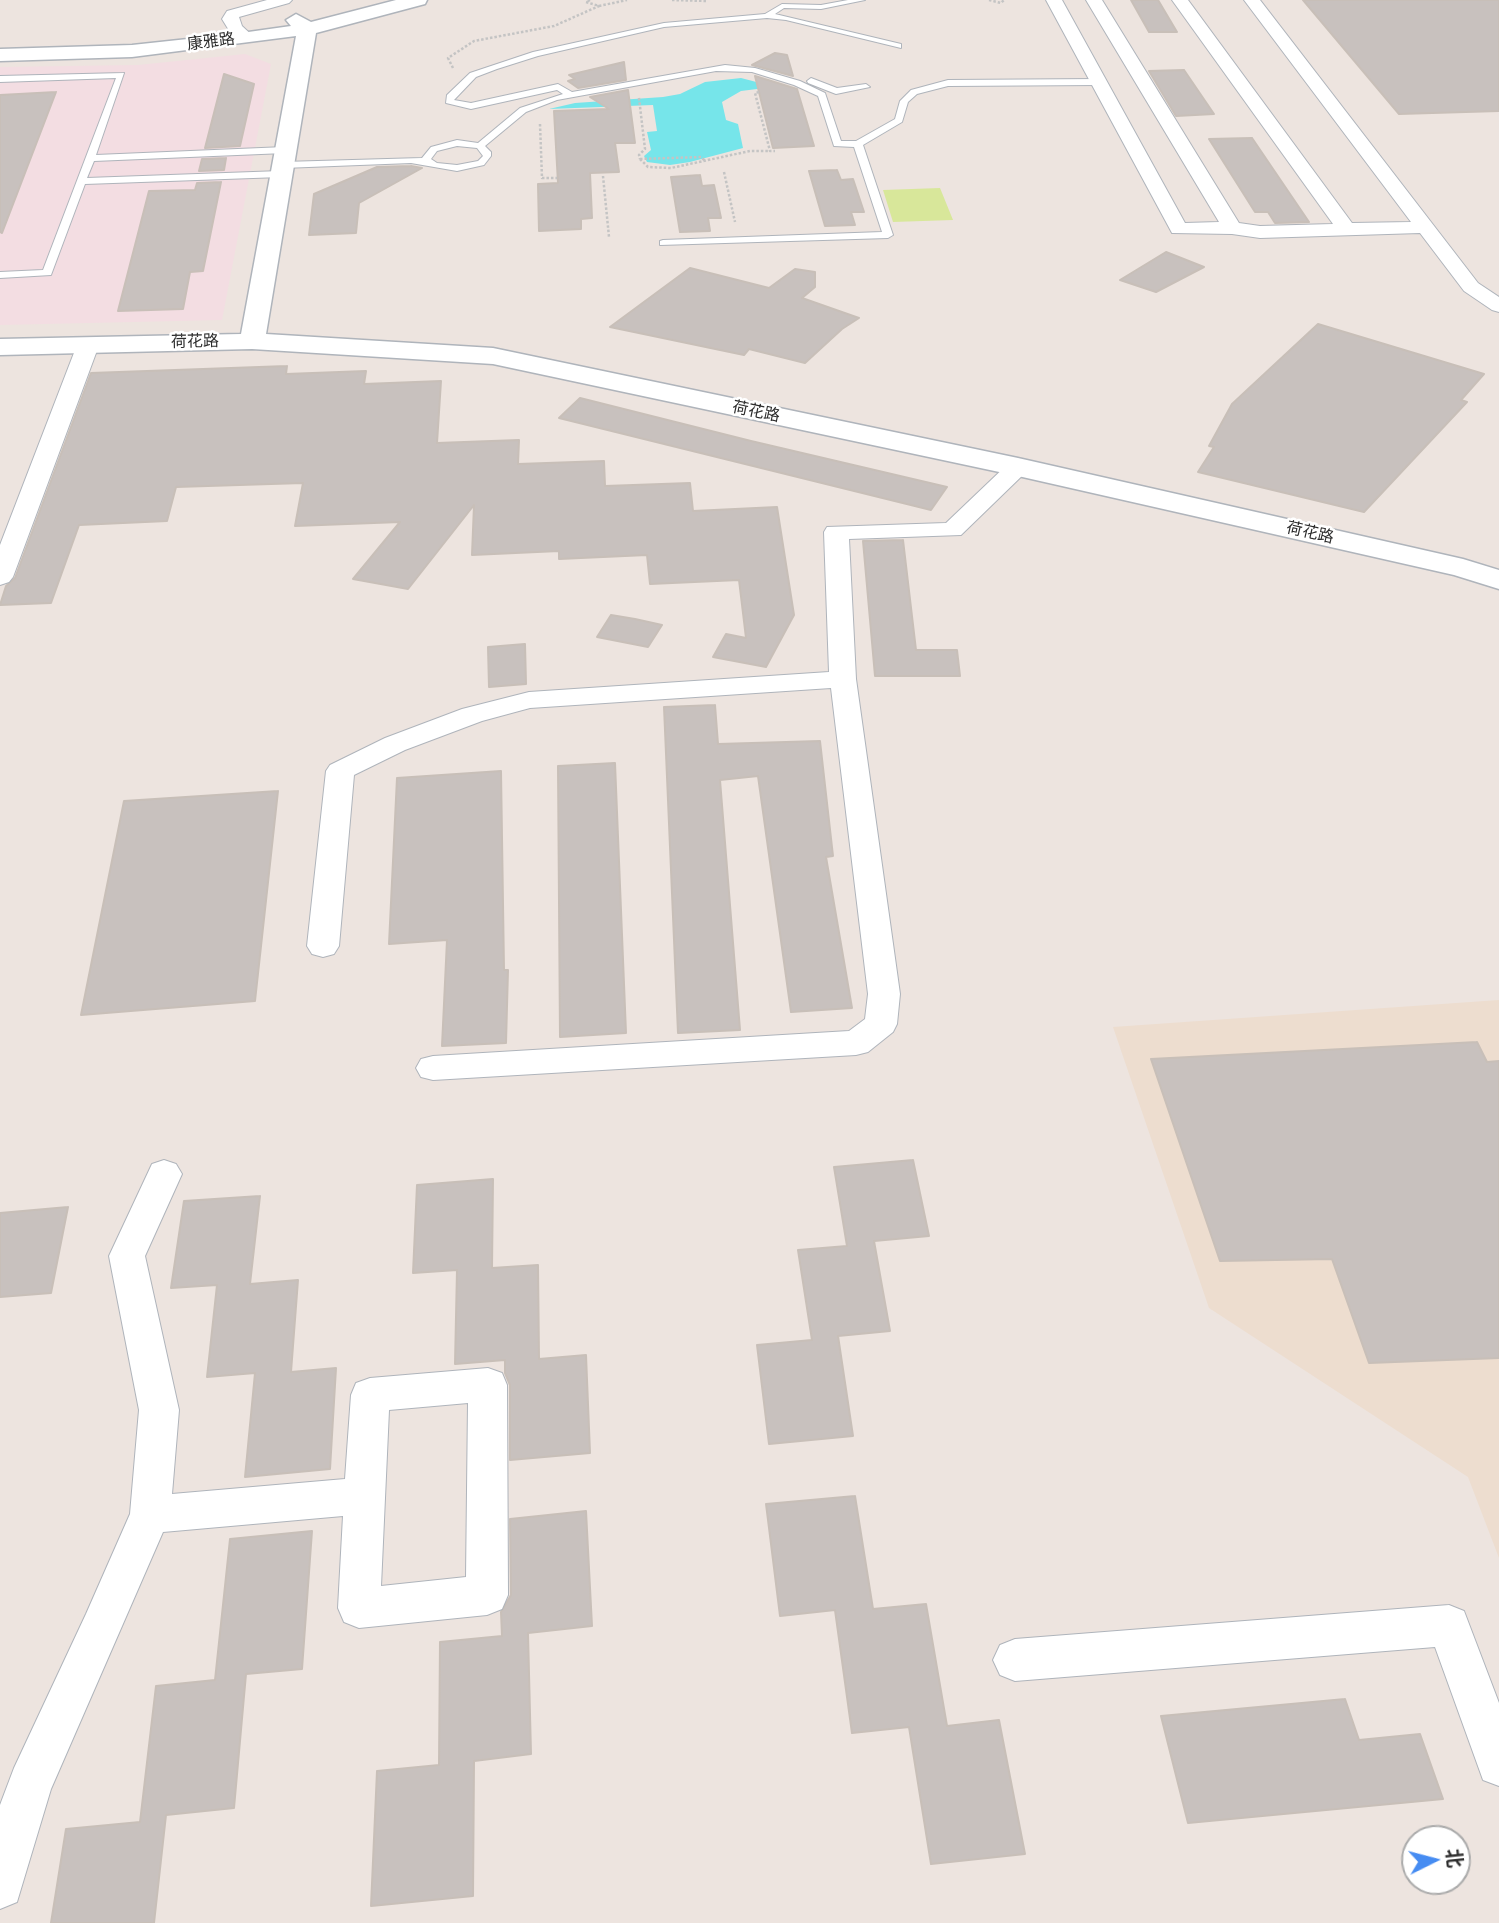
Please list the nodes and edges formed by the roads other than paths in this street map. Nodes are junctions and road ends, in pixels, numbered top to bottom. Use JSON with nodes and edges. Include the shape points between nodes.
{"nodes":[{"id":1,"x":374,"y":0,"type":"edge"},
{"id":2,"x":418,"y":0,"type":"edge"},
{"id":3,"x":861,"y":0,"type":"edge"},
{"id":4,"x":1054,"y":0,"type":"edge"},
{"id":5,"x":1094,"y":0,"type":"edge"},
{"id":6,"x":1180,"y":0,"type":"edge"},
{"id":7,"x":1252,"y":0,"type":"edge"},
{"id":8,"x":295,"y":16,"type":"edge"},
{"id":9,"x":767,"y":16,"type":"junction"},
{"id":10,"x":241,"y":34,"type":"junction"},
{"id":11,"x":0,"y":43,"type":"edge"},
{"id":12,"x":898,"y":46,"type":"dead end"},
{"id":13,"x":0,"y":55,"type":"edge"},
{"id":14,"x":717,"y":69,"type":"junction"},
{"id":15,"x":0,"y":79,"type":"edge"},
{"id":16,"x":1098,"y":82,"type":"junction"},
{"id":17,"x":866,"y":87,"type":"dead end"},
{"id":18,"x":571,"y":95,"type":"junction"},
{"id":19,"x":858,"y":144,"type":"junction"},
{"id":20,"x":480,"y":146,"type":"junction"},
{"id":21,"x":429,"y":157,"type":"junction"},
{"id":22,"x":90,"y":158,"type":"junction"},
{"id":23,"x":283,"y":163,"type":"junction"},
{"id":24,"x":81,"y":181,"type":"junction"},
{"id":25,"x":1425,"y":227,"type":"junction"},
{"id":26,"x":1232,"y":228,"type":"junction"},
{"id":27,"x":1347,"y":229,"type":"junction"},
{"id":28,"x":663,"y":243,"type":"dead end"},
{"id":29,"x":0,"y":275,"type":"edge"},
{"id":30,"x":1499,"y":306,"type":"edge"},
{"id":31,"x":251,"y":341,"type":"junction"},
{"id":32,"x":88,"y":345,"type":"junction"},
{"id":33,"x":0,"y":347,"type":"edge"},
{"id":34,"x":1018,"y":467,"type":"junction"},
{"id":35,"x":0,"y":577,"type":"edge"},
{"id":36,"x":1499,"y":580,"type":"edge"},
{"id":37,"x":843,"y":679,"type":"junction"},
{"id":38,"x":323,"y":946,"type":"dead end"},
{"id":39,"x":433,"y":1068,"type":"dead end"},
{"id":40,"x":164,"y":1174,"type":"dead end"},
{"id":41,"x":364,"y":1496,"type":"junction"},
{"id":42,"x":150,"y":1514,"type":"junction"},
{"id":43,"x":1015,"y":1660,"type":"dead end"},
{"id":44,"x":1499,"y":1764,"type":"edge"},
{"id":45,"x":0,"y":1885,"type":"edge"}],
"edges":[{"from":1,"to":8,"type":"street","name":"康雅路"},
{"from":2,"to":8,"type":"street","name":"康雅路"},
{"from":3,"to":9,"type":"lane","via":[[821,7],[782,6]]},
{"from":4,"to":16,"type":"street"},
{"from":5,"to":26,"type":"street"},
{"from":6,"to":27,"type":"street"},
{"from":7,"to":25,"type":"street"},
{"from":8,"to":10,"type":"street","name":"康雅路"},
{"from":8,"to":10,"type":"street","via":[[233,14],[230,19]]},
{"from":8,"to":23,"type":"street"},
{"from":9,"to":12,"type":"lane"},
{"from":9,"to":18,"type":"lane","via":[[664,25],[536,54],[473,75],[449,101],[471,106],[558,87]]},
{"from":10,"to":11,"type":"street","name":"康雅路"},
{"from":10,"to":13,"type":"street","name":"康雅路","via":[[132,51]]},
{"from":14,"to":17,"type":"lane","via":[[758,65],[836,91]]},
{"from":14,"to":18,"type":"lane"},
{"from":14,"to":19,"type":"lane","via":[[752,70],[822,95],[837,144]]},
{"from":15,"to":22,"type":"lane","via":[[121,75]]},
{"from":16,"to":19,"type":"lane","via":[[948,83],[914,92],[904,101],[899,120]]},
{"from":16,"to":26,"type":"street","via":[[1179,229]]},
{"from":18,"to":20,"type":"lane","via":[[523,110]]},
{"from":19,"to":28,"type":"lane","via":[[888,235]]},
{"from":20,"to":21,"type":"lane","via":[[440,146]]},
{"from":20,"to":21,"type":"lane","via":[[487,156],[474,165],[448,168]]},
{"from":21,"to":23,"type":"lane"},
{"from":22,"to":23,"type":"lane"},
{"from":22,"to":24,"type":"lane"},
{"from":23,"to":24,"type":"lane"},
{"from":23,"to":31,"type":"street"},
{"from":24,"to":29,"type":"lane","via":[[47,273]]},
{"from":25,"to":27,"type":"street"},
{"from":25,"to":30,"type":"street","via":[[1471,287]]},
{"from":26,"to":27,"type":"street","via":[[1260,232]]},
{"from":31,"to":32,"type":"street","name":"荷花路"},
{"from":31,"to":34,"type":"street","name":"荷花路","via":[[494,356]]},
{"from":32,"to":33,"type":"street","name":"荷花路"},
{"from":32,"to":35,"type":"street"},
{"from":34,"to":36,"type":"street","name":"荷花路"},
{"from":34,"to":37,"type":"street","via":[[952,530],[836,532]]},
{"from":37,"to":38,"type":"street","via":[[529,700],[472,715],[395,744],[341,771]]},
{"from":37,"to":39,"type":"street","via":[[884,994],[881,1024],[856,1043]]},
{"from":40,"to":42,"type":"street","via":[[127,1256],[159,1410]]},
{"from":41,"to":41,"type":"street","via":[[359,1608],[487,1595],[488,1385],[370,1395]]},
{"from":41,"to":42,"type":"street"},
{"from":42,"to":45,"type":"street","via":[[30,1784]]},
{"from":43,"to":44,"type":"street","via":[[1449,1625]]}]}
